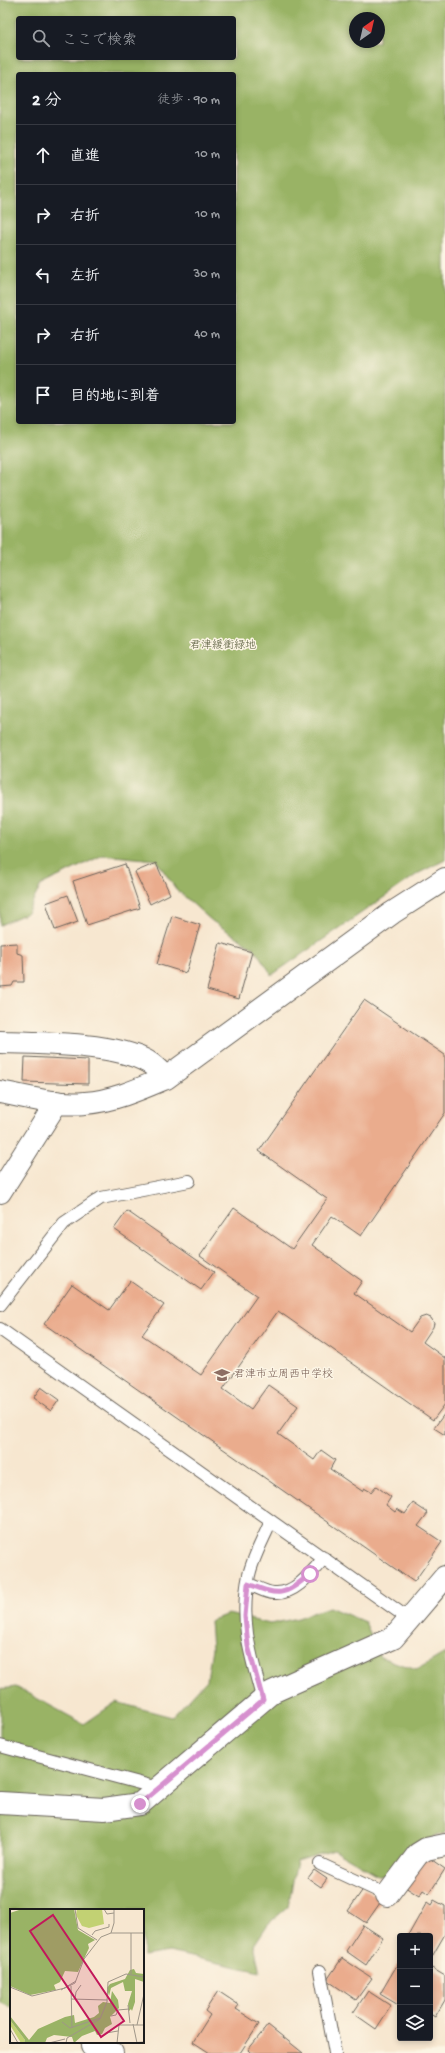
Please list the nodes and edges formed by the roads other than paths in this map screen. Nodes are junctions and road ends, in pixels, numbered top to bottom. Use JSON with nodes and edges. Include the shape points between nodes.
{"nodes":[{"id":1,"x":445,"y":880,"type":"edge"},
{"id":2,"x":0,"y":1042,"type":"edge"},
{"id":3,"x":166,"y":1078,"type":"junction"},
{"id":4,"x":0,"y":1092,"type":"edge"},
{"id":5,"x":58,"y":1102,"type":"junction"},
{"id":6,"x":189,"y":1181,"type":"dead end"},
{"id":7,"x":0,"y":1192,"type":"edge"},
{"id":8,"x":0,"y":1305,"type":"edge"},
{"id":9,"x":0,"y":1329,"type":"edge"},
{"id":10,"x":271,"y":1521,"type":"junction"},
{"id":11,"x":324,"y":1558,"type":"junction"},
{"id":12,"x":445,"y":1576,"type":"edge"},
{"id":13,"x":248,"y":1584,"type":"junction"},
{"id":14,"x":409,"y":1619,"type":"junction"},
{"id":15,"x":263,"y":1700,"type":"junction"},
{"id":16,"x":0,"y":1746,"type":"edge"},
{"id":17,"x":158,"y":1788,"type":"junction"},
{"id":18,"x":0,"y":1803,"type":"edge"},
{"id":19,"x":445,"y":1845,"type":"edge"},
{"id":20,"x":320,"y":1864,"type":"dead end"},
{"id":21,"x":387,"y":1895,"type":"joint"},
{"id":22,"x":320,"y":1971,"type":"dead end"},
{"id":23,"x":335,"y":2053,"type":"edge"}],
"edges":[{"from":1,"to":3,"type":"street","via":[[386,918]]},
{"from":2,"to":3,"type":"street","via":[[128,1053],[149,1062]]},
{"from":3,"to":5,"type":"street","via":[[131,1093],[85,1103]]},
{"from":4,"to":5,"type":"street"},
{"from":5,"to":7,"type":"street"},
{"from":6,"to":8,"type":"lane","via":[[102,1198],[64,1223]]},
{"from":9,"to":10,"type":"lane"},
{"from":10,"to":11,"type":"lane"},
{"from":10,"to":13,"type":"lane","via":[[249,1574]]},
{"from":11,"to":13,"type":"lane","via":[[298,1585],[285,1591],[274,1593]]},
{"from":11,"to":14,"type":"lane"},
{"from":12,"to":14,"type":"street"},
{"from":13,"to":15,"type":"lane","via":[[245,1616],[248,1646]]},
{"from":14,"to":15,"type":"street","via":[[393,1638],[272,1692]]},
{"from":15,"to":17,"type":"street"},
{"from":16,"to":17,"type":"lane"},
{"from":17,"to":18,"type":"street","via":[[140,1804],[104,1809]]},
{"from":19,"to":21,"type":"street","via":[[426,1849],[418,1854]]},
{"from":20,"to":21,"type":"lane"},
{"from":22,"to":23,"type":"lane"}]}
